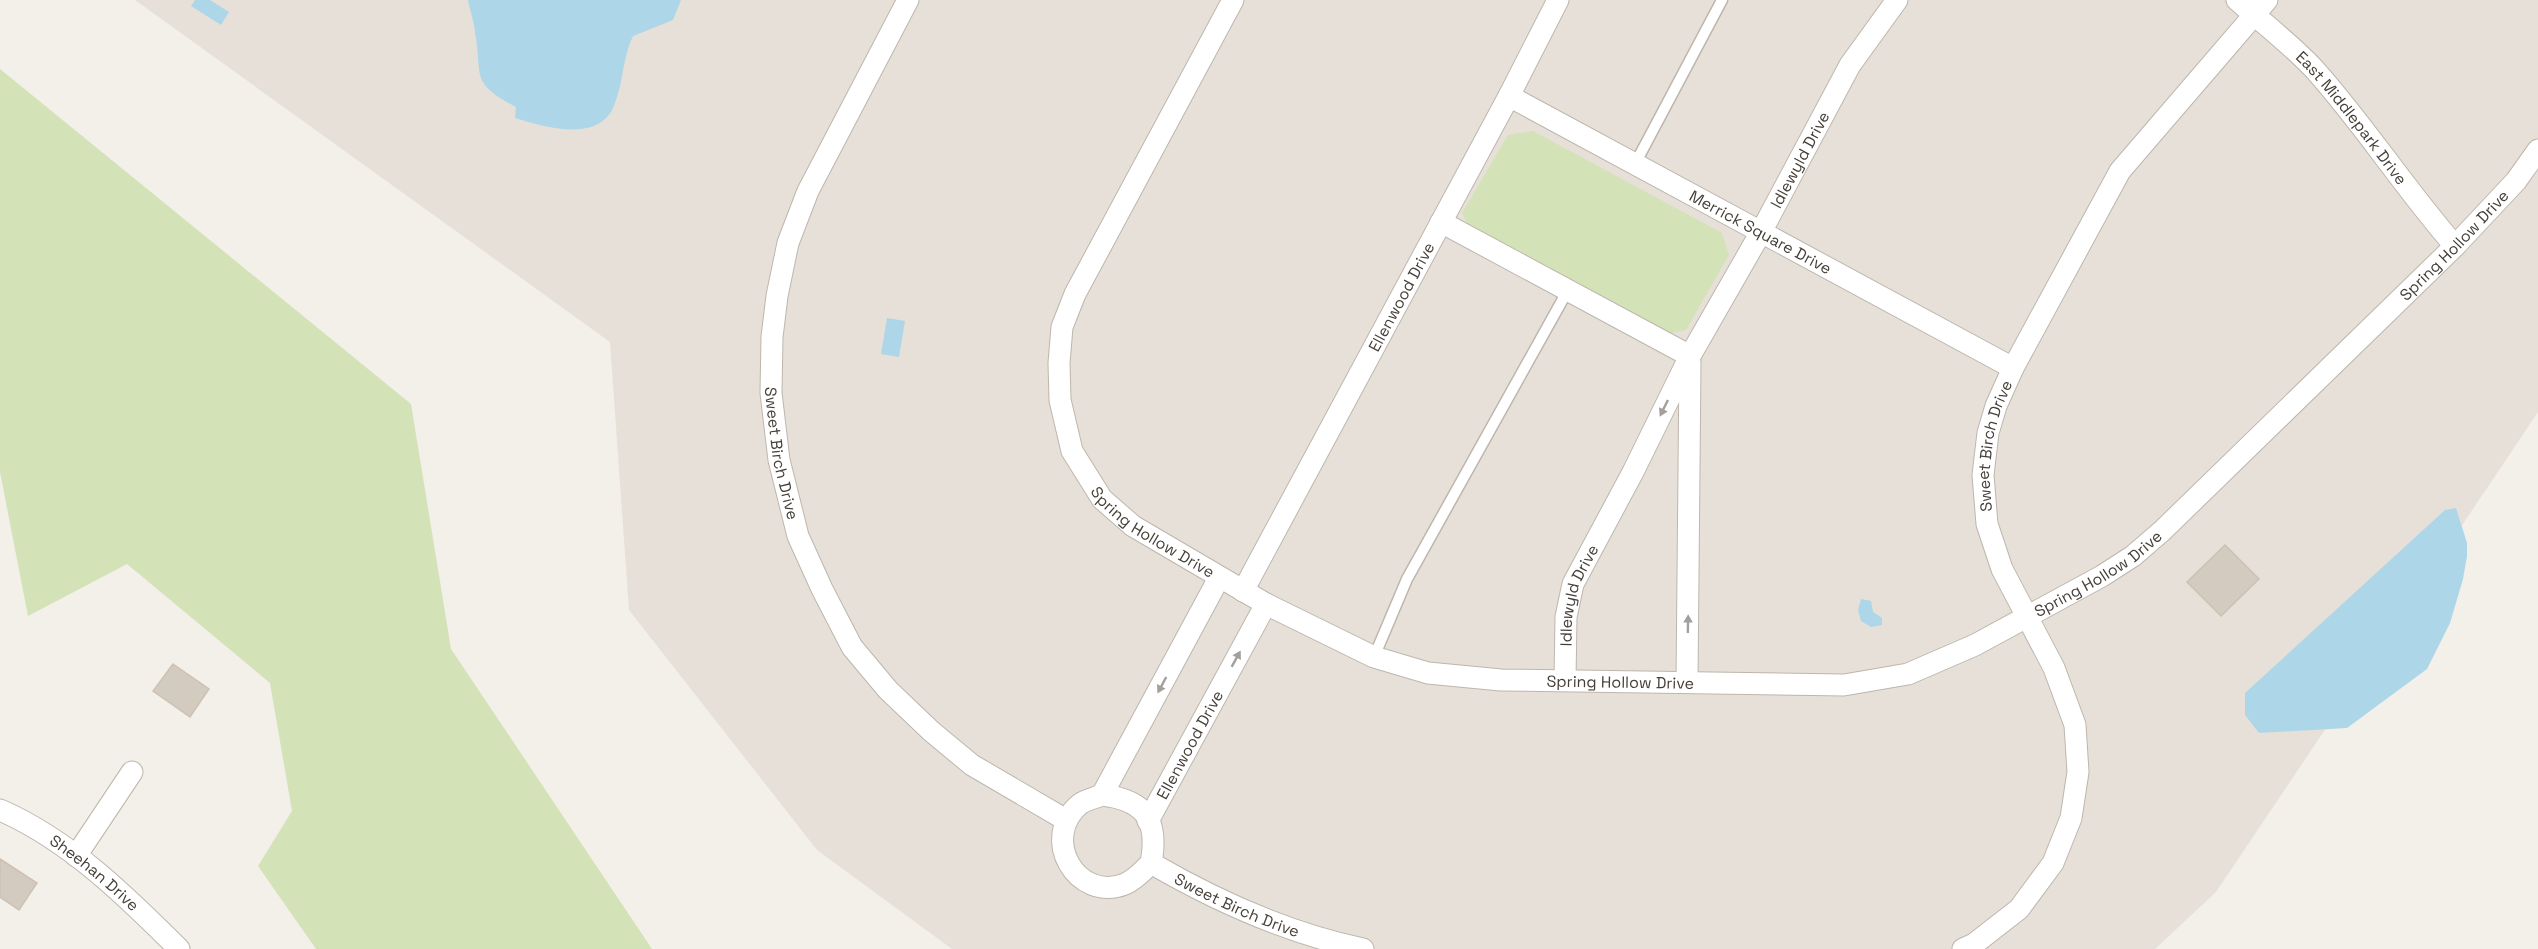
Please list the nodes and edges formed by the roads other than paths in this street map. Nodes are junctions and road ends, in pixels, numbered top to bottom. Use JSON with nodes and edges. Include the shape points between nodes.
{"nodes":[{"id":1,"x":908,"y":0,"type":"edge"},
{"id":2,"x":1233,"y":0,"type":"edge"},
{"id":3,"x":1558,"y":0,"type":"edge"},
{"id":4,"x":1722,"y":0,"type":"edge"},
{"id":5,"x":1897,"y":0,"type":"edge"},
{"id":6,"x":2237,"y":0,"type":"edge"},
{"id":7,"x":2261,"y":8,"type":"edge"},
{"id":8,"x":1509,"y":96,"type":"junction"},
{"id":9,"x":2538,"y":150,"type":"edge"},
{"id":10,"x":1635,"y":164,"type":"junction"},
{"id":11,"x":1441,"y":222,"type":"junction"},
{"id":12,"x":1761,"y":232,"type":"junction"},
{"id":13,"x":2455,"y":246,"type":"junction"},
{"id":14,"x":1568,"y":290,"type":"junction"},
{"id":15,"x":1690,"y":356,"type":"junction"},
{"id":16,"x":2013,"y":368,"type":"junction"},
{"id":17,"x":1219,"y":578,"type":"junction"},
{"id":18,"x":1243,"y":591,"type":"junction"},
{"id":19,"x":1266,"y":604,"type":"junction"},
{"id":20,"x":2028,"y":617,"type":"junction"},
{"id":21,"x":1374,"y":657,"type":"junction"},
{"id":22,"x":1565,"y":680,"type":"junction"},
{"id":23,"x":1688,"y":682,"type":"junction"},
{"id":24,"x":132,"y":772,"type":"dead end"},
{"id":25,"x":1101,"y":795,"type":"junction"},
{"id":26,"x":0,"y":810,"type":"edge"},
{"id":27,"x":1066,"y":820,"type":"junction"},
{"id":28,"x":1148,"y":821,"type":"junction"},
{"id":29,"x":76,"y":856,"type":"junction"},
{"id":30,"x":1151,"y":863,"type":"junction"},
{"id":31,"x":179,"y":949,"type":"edge"},
{"id":32,"x":1363,"y":949,"type":"edge"},
{"id":33,"x":1963,"y":949,"type":"edge"}],
"edges":[{"from":1,"to":27,"type":"street","name":"Sweet Birch Drive","via":[[808,191],[788,243],[772,337],[771,393],[779,460],[798,536],[852,647],[888,690],[972,765]]},
{"from":2,"to":17,"type":"street","name":"Spring Hollow Drive","via":[[1075,294],[1062,327],[1059,363],[1060,400],[1072,451],[1102,499],[1133,526]]},
{"from":3,"to":8,"type":"street","name":"Ellenwood Drive"},
{"from":4,"to":10,"type":"lane"},
{"from":5,"to":12,"type":"street","name":"Idlewyld Drive","via":[[1850,65]]},
{"from":6,"to":7,"type":"street","name":"East Middlepark Drive"},
{"from":7,"to":13,"type":"street","name":"East Middlepark Drive","via":[[2365,130]]},
{"from":7,"to":16,"type":"street","name":"Sweet Birch Drive","via":[[2120,171]]},
{"from":8,"to":10,"type":"street","name":"Merrick Square Drive"},
{"from":8,"to":11,"type":"street","name":"Ellenwood Drive"},
{"from":9,"to":13,"type":"street","name":"Spring Hollow Drive","via":[[2516,181]]},
{"from":10,"to":12,"type":"street","name":"Merrick Square Drive"},
{"from":11,"to":14,"type":"street"},
{"from":11,"to":18,"type":"street","name":"Ellenwood Drive"},
{"from":12,"to":15,"type":"street","name":"Idlewyld Drive"},
{"from":12,"to":16,"type":"street","name":"Merrick Square Drive"},
{"from":13,"to":20,"type":"street","name":"Spring Hollow Drive","via":[[2133,556]]},
{"from":14,"to":15,"type":"street"},
{"from":14,"to":21,"type":"lane","via":[[1407,579]]},
{"from":15,"to":22,"type":"street","name":"Idlewyld Drive","one_way":true,"via":[[1573,584],[1566,617]]},
{"from":23,"to":15,"type":"street","name":"Idlewyld Drive","one_way":true},
{"from":16,"to":20,"type":"street","name":"Sweet Birch Drive","via":[[1988,433],[1983,475],[1987,524],[2002,569]]},
{"from":17,"to":18,"type":"street","name":"Spring Hollow Drive"},
{"from":17,"to":25,"type":"street","one_way":true},
{"from":18,"to":19,"type":"street","name":"Spring Hollow Drive"},
{"from":19,"to":21,"type":"street","name":"Spring Hollow Drive"},
{"from":28,"to":19,"type":"street","name":"Ellenwood Drive","one_way":true},
{"from":20,"to":23,"type":"street","name":"Spring Hollow Drive","via":[[1908,674],[1844,685]]},
{"from":20,"to":33,"type":"street","name":"Sweet Birch Drive","via":[[2054,668],[2075,725],[2078,772],[2071,818],[2053,863],[2019,909]]},
{"from":21,"to":22,"type":"street","name":"Spring Hollow Drive","via":[[1428,673],[1501,680]]},
{"from":22,"to":23,"type":"street","name":"Spring Hollow Drive"},
{"from":24,"to":29,"type":"street"},
{"from":25,"to":27,"type":"street","via":[[1081,803]]},
{"from":25,"to":28,"type":"street","via":[[1124,797],[1142,810]]},
{"from":26,"to":29,"type":"street","name":"Sheehan Drive","via":[[23,820]]},
{"from":27,"to":30,"type":"street","via":[[1061,842],[1067,863],[1082,879],[1103,887],[1125,884]]},
{"from":28,"to":30,"type":"street","via":[[1153,829]]},
{"from":29,"to":31,"type":"street","name":"Sheehan Drive"},
{"from":30,"to":32,"type":"street","name":"Sweet Birch Drive","via":[[1229,906],[1325,941]]}]}
